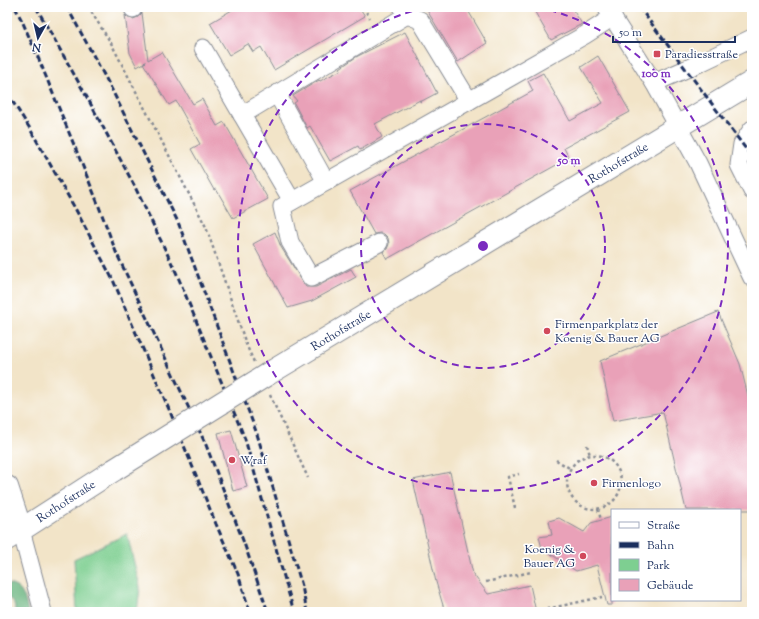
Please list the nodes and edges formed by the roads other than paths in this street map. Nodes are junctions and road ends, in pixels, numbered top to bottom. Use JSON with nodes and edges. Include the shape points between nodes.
{"nodes":[{"id":1,"x":404,"y":11,"type":"edge"},
{"id":2,"x":610,"y":12,"type":"edge"},
{"id":3,"x":752,"y":38,"type":"edge"},
{"id":4,"x":203,"y":48,"type":"dead end"},
{"id":5,"x":752,"y":82,"type":"edge"},
{"id":6,"x":654,"y":83,"type":"junction"},
{"id":7,"x":277,"y":94,"type":"junction"},
{"id":8,"x":469,"y":101,"type":"junction"},
{"id":9,"x":242,"y":116,"type":"junction"},
{"id":10,"x":678,"y":127,"type":"junction"},
{"id":11,"x":752,"y":128,"type":"edge"},
{"id":12,"x":326,"y":182,"type":"junction"},
{"id":13,"x":752,"y":191,"type":"edge"},
{"id":14,"x":292,"y":201,"type":"junction"},
{"id":15,"x":378,"y":243,"type":"dead end"},
{"id":16,"x":752,"y":278,"type":"edge"},
{"id":17,"x":7,"y":487,"type":"edge"},
{"id":18,"x":14,"y":534,"type":"edge"},
{"id":19,"x":43,"y":612,"type":"edge"}],
"edges":[{"from":1,"to":7,"type":"street"},
{"from":1,"to":8,"type":"street","via":[[420,20]]},
{"from":2,"to":6,"type":"street"},
{"from":2,"to":8,"type":"street","via":[[585,35]]},
{"from":3,"to":6,"type":"street"},
{"from":4,"to":9,"type":"street"},
{"from":5,"to":10,"type":"main road","name":"Rothofstraße"},
{"from":6,"to":10,"type":"street"},
{"from":7,"to":9,"type":"street"},
{"from":7,"to":12,"type":"street"},
{"from":8,"to":12,"type":"street"},
{"from":9,"to":14,"type":"street"},
{"from":10,"to":16,"type":"street","via":[[698,163]]},
{"from":10,"to":18,"type":"main road","name":"Rothofstraße","bridge":true,"via":[[264,378]]},
{"from":11,"to":13,"type":"street","via":[[742,144],[739,165]]},
{"from":12,"to":14,"type":"street"},
{"from":14,"to":15,"type":"street","via":[[282,207],[290,242],[312,278]]},
{"from":17,"to":18,"type":"main road"},
{"from":18,"to":19,"type":"street"}]}
